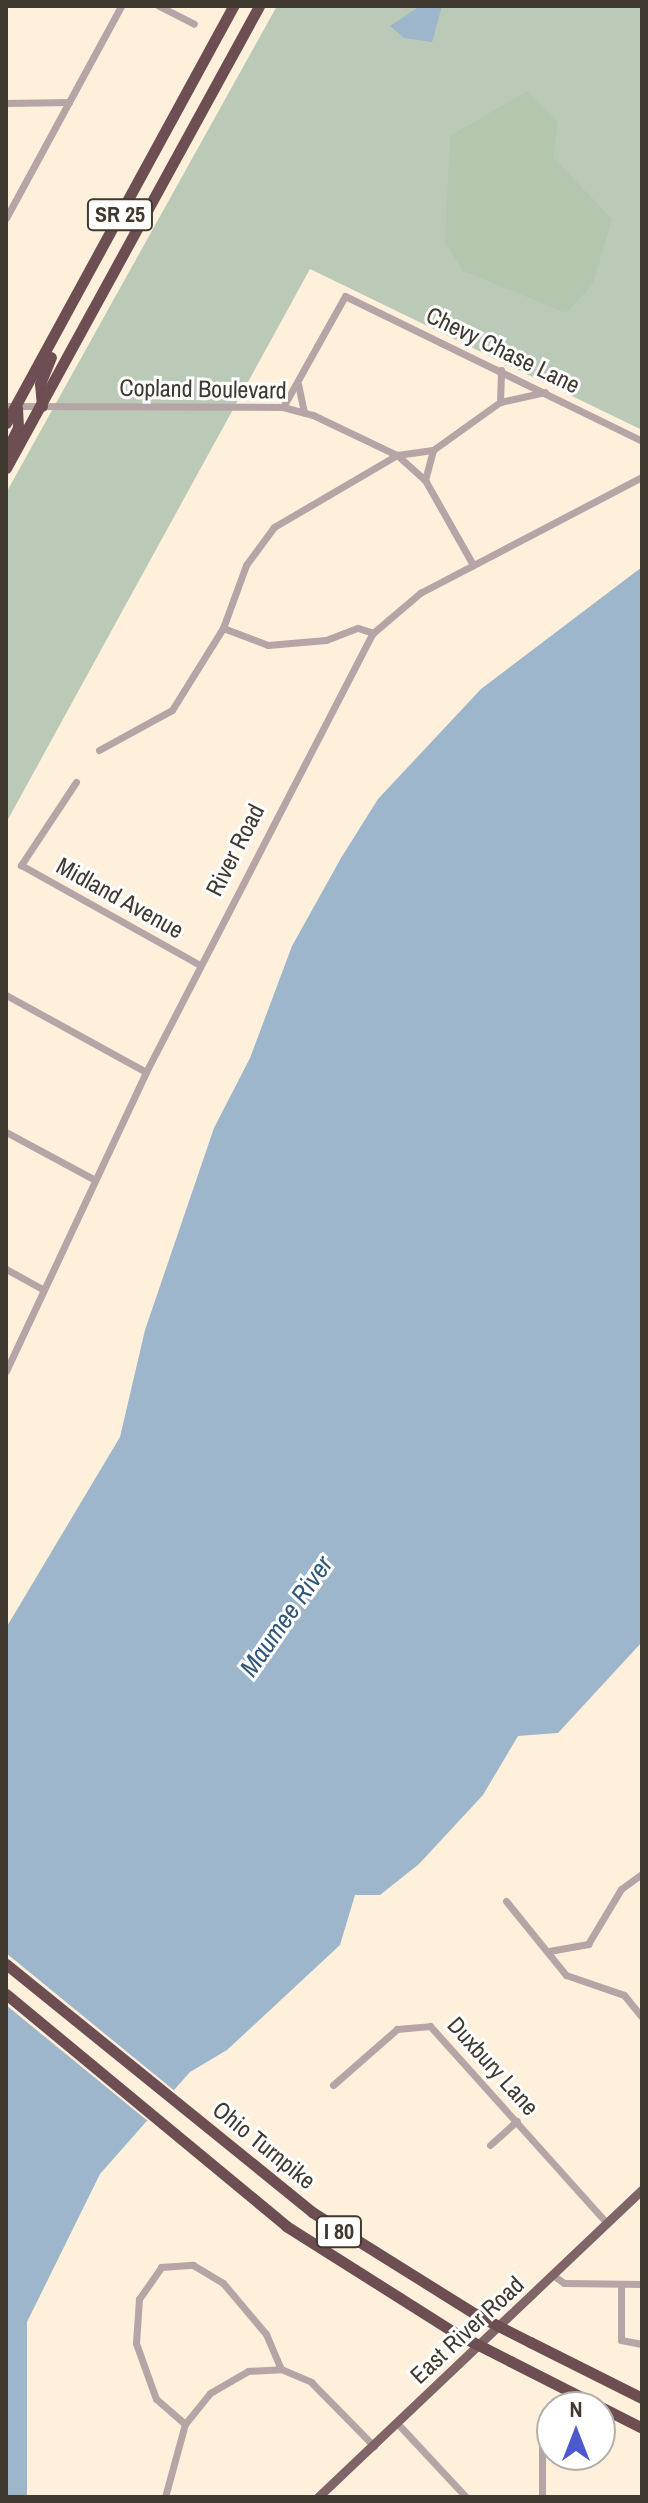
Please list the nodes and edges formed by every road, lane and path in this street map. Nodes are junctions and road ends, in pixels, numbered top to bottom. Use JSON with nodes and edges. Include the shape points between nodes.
{"nodes":[{"id":1,"x":121,"y":6,"type":"edge"},
{"id":2,"x":159,"y":6,"type":"edge"},
{"id":3,"x":233,"y":6,"type":"edge"},
{"id":4,"x":259,"y":6,"type":"edge"},
{"id":5,"x":194,"y":24,"type":"dead end"},
{"id":6,"x":69,"y":102,"type":"junction"},
{"id":7,"x":6,"y":103,"type":"edge"},
{"id":8,"x":6,"y":218,"type":"edge"},
{"id":9,"x":74,"y":300,"type":"junction"},
{"id":10,"x":501,"y":370,"type":"junction"},
{"id":11,"x":298,"y":382,"type":"junction"},
{"id":12,"x":545,"y":392,"type":"junction"},
{"id":13,"x":500,"y":402,"type":"junction"},
{"id":14,"x":11,"y":406,"type":"edge"},
{"id":15,"x":42,"y":406,"type":"junction"},
{"id":16,"x":283,"y":407,"type":"junction"},
{"id":17,"x":304,"y":412,"type":"junction"},
{"id":18,"x":6,"y":423,"type":"edge"},
{"id":19,"x":642,"y":441,"type":"edge"},
{"id":20,"x":433,"y":450,"type":"junction"},
{"id":21,"x":6,"y":452,"type":"edge"},
{"id":22,"x":397,"y":455,"type":"junction"},
{"id":23,"x":6,"y":468,"type":"edge"},
{"id":24,"x":642,"y":477,"type":"edge"},
{"id":25,"x":425,"y":480,"type":"junction"},
{"id":26,"x":473,"y":565,"type":"junction"},
{"id":27,"x":223,"y":628,"type":"junction"},
{"id":28,"x":373,"y":633,"type":"junction"},
{"id":29,"x":99,"y":750,"type":"dead end"},
{"id":30,"x":76,"y":782,"type":"dead end"},
{"id":31,"x":200,"y":965,"type":"junction"},
{"id":32,"x":6,"y":995,"type":"edge"},
{"id":33,"x":146,"y":1072,"type":"junction"},
{"id":34,"x":6,"y":1132,"type":"edge"},
{"id":35,"x":95,"y":1180,"type":"junction"},
{"id":36,"x":6,"y":1269,"type":"edge"},
{"id":37,"x":44,"y":1290,"type":"junction"},
{"id":38,"x":6,"y":1371,"type":"edge"},
{"id":39,"x":642,"y":1874,"type":"edge"},
{"id":40,"x":506,"y":1901,"type":"dead end"},
{"id":41,"x":549,"y":1951,"type":"junction"},
{"id":42,"x":566,"y":1953,"type":"junction"},
{"id":43,"x":6,"y":1964,"type":"edge"},
{"id":44,"x":558,"y":1967,"type":"junction"},
{"id":45,"x":6,"y":1994,"type":"edge"},
{"id":46,"x":642,"y":2017,"type":"edge"},
{"id":47,"x":333,"y":2085,"type":"dead end"},
{"id":48,"x":517,"y":2121,"type":"junction"},
{"id":49,"x":490,"y":2145,"type":"dead end"},
{"id":50,"x":642,"y":2190,"type":"edge"},
{"id":51,"x":607,"y":2223,"type":"junction"},
{"id":52,"x":554,"y":2276,"type":"junction"},
{"id":53,"x":621,"y":2284,"type":"junction"},
{"id":54,"x":642,"y":2284,"type":"edge"},
{"id":55,"x":642,"y":2344,"type":"edge"},
{"id":56,"x":281,"y":2369,"type":"junction"},
{"id":57,"x":642,"y":2398,"type":"edge"},
{"id":58,"x":397,"y":2423,"type":"junction"},
{"id":59,"x":185,"y":2424,"type":"junction"},
{"id":60,"x":642,"y":2428,"type":"edge"},
{"id":61,"x":374,"y":2446,"type":"junction"},
{"id":62,"x":542,"y":2471,"type":"edge"},
{"id":63,"x":165,"y":2497,"type":"edge"},
{"id":64,"x":318,"y":2497,"type":"edge"},
{"id":65,"x":466,"y":2497,"type":"edge"},
{"id":66,"x":542,"y":2497,"type":"edge"}],
"edges":[{"from":1,"to":6,"type":"street"},
{"from":2,"to":5,"type":"street"},
{"from":3,"to":9,"type":"highway","number":"SR 25"},
{"from":4,"to":15,"type":"highway","number":"SR 25"},
{"from":6,"to":7,"type":"street"},
{"from":6,"to":8,"type":"street"},
{"from":9,"to":14,"type":"highway","number":"SR 25"},
{"from":9,"to":15,"type":"highway","via":[[40,384]]},
{"from":10,"to":11,"type":"street","name":"Chevy Chase Lane","via":[[345,296]]},
{"from":10,"to":12,"type":"street","name":"Chevy Chase Lane"},
{"from":10,"to":13,"type":"street"},
{"from":11,"to":16,"type":"street"},
{"from":11,"to":17,"type":"street"},
{"from":12,"to":13,"type":"street"},
{"from":12,"to":19,"type":"street","name":"Chevy Chase Lane"},
{"from":13,"to":20,"type":"street"},
{"from":14,"to":15,"type":"street","name":"Copland Boulevard"},
{"from":14,"to":18,"type":"highway","number":"SR 25"},
{"from":14,"to":21,"type":"highway","via":[[18,427]]},
{"from":15,"to":16,"type":"street","name":"Copland Boulevard"},
{"from":15,"to":23,"type":"highway","number":"SR 25"},
{"from":16,"to":17,"type":"street","name":"Copland Boulevard"},
{"from":17,"to":22,"type":"street","name":"Copland Boulevard"},
{"from":20,"to":22,"type":"street"},
{"from":20,"to":25,"type":"street"},
{"from":22,"to":25,"type":"street","name":"Copland Boulevard"},
{"from":22,"to":27,"type":"street","via":[[264,536],[234,589]]},
{"from":24,"to":26,"type":"street","name":"River Road"},
{"from":25,"to":26,"type":"street","name":"Copland Boulevard"},
{"from":26,"to":28,"type":"street","name":"River Road","via":[[403,603]]},
{"from":27,"to":28,"type":"street","via":[[268,645],[326,640],[358,628]]},
{"from":27,"to":29,"type":"street","via":[[167,717]]},
{"from":28,"to":31,"type":"street","name":"River Road"},
{"from":30,"to":31,"type":"street","name":"Midland Avenue","via":[[21,865]]},
{"from":31,"to":33,"type":"street","name":"River Road"},
{"from":32,"to":33,"type":"street"},
{"from":33,"to":35,"type":"street","name":"River Road"},
{"from":34,"to":35,"type":"street"},
{"from":35,"to":37,"type":"street","name":"River Road"},
{"from":36,"to":37,"type":"street"},
{"from":37,"to":38,"type":"street","name":"River Road"},
{"from":39,"to":42,"type":"street","via":[[621,1889],[588,1944]]},
{"from":40,"to":41,"type":"street"},
{"from":41,"to":42,"type":"street"},
{"from":41,"to":44,"type":"street"},
{"from":42,"to":44,"type":"street"},
{"from":43,"to":57,"type":"highway","name":"Ohio Turnpike","number":"I 80","bridge":true,"via":[[357,2244],[475,2314]]},
{"from":44,"to":46,"type":"street","via":[[624,1995]]},
{"from":45,"to":60,"type":"highway","name":"Ohio Turnpike","number":"I 80","bridge":true,"via":[[337,2263],[455,2333]]},
{"from":47,"to":48,"type":"street","name":"Duxbury Lane","via":[[397,2029],[420,2023],[440,2034]]},
{"from":48,"to":49,"type":"street"},
{"from":48,"to":51,"type":"street","name":"Duxbury Lane"},
{"from":50,"to":51,"type":"main road","name":"East River Road"},
{"from":51,"to":52,"type":"main road","name":"East River Road"},
{"from":52,"to":53,"type":"street","via":[[564,2283]]},
{"from":52,"to":58,"type":"main road","name":"East River Road"},
{"from":53,"to":54,"type":"street"},
{"from":53,"to":55,"type":"street","via":[[621,2340]]},
{"from":56,"to":59,"type":"street","via":[[227,2380]]},
{"from":56,"to":59,"type":"street","via":[[266,2334],[223,2283],[193,2265],[161,2267],[139,2299],[136,2343],[156,2399]]},
{"from":56,"to":61,"type":"street","via":[[320,2389]]},
{"from":58,"to":61,"type":"main road","name":"East River Road"},
{"from":58,"to":65,"type":"street"},
{"from":59,"to":63,"type":"street"},
{"from":61,"to":64,"type":"main road","name":"East River Road"},
{"from":62,"to":66,"type":"street"}]}
